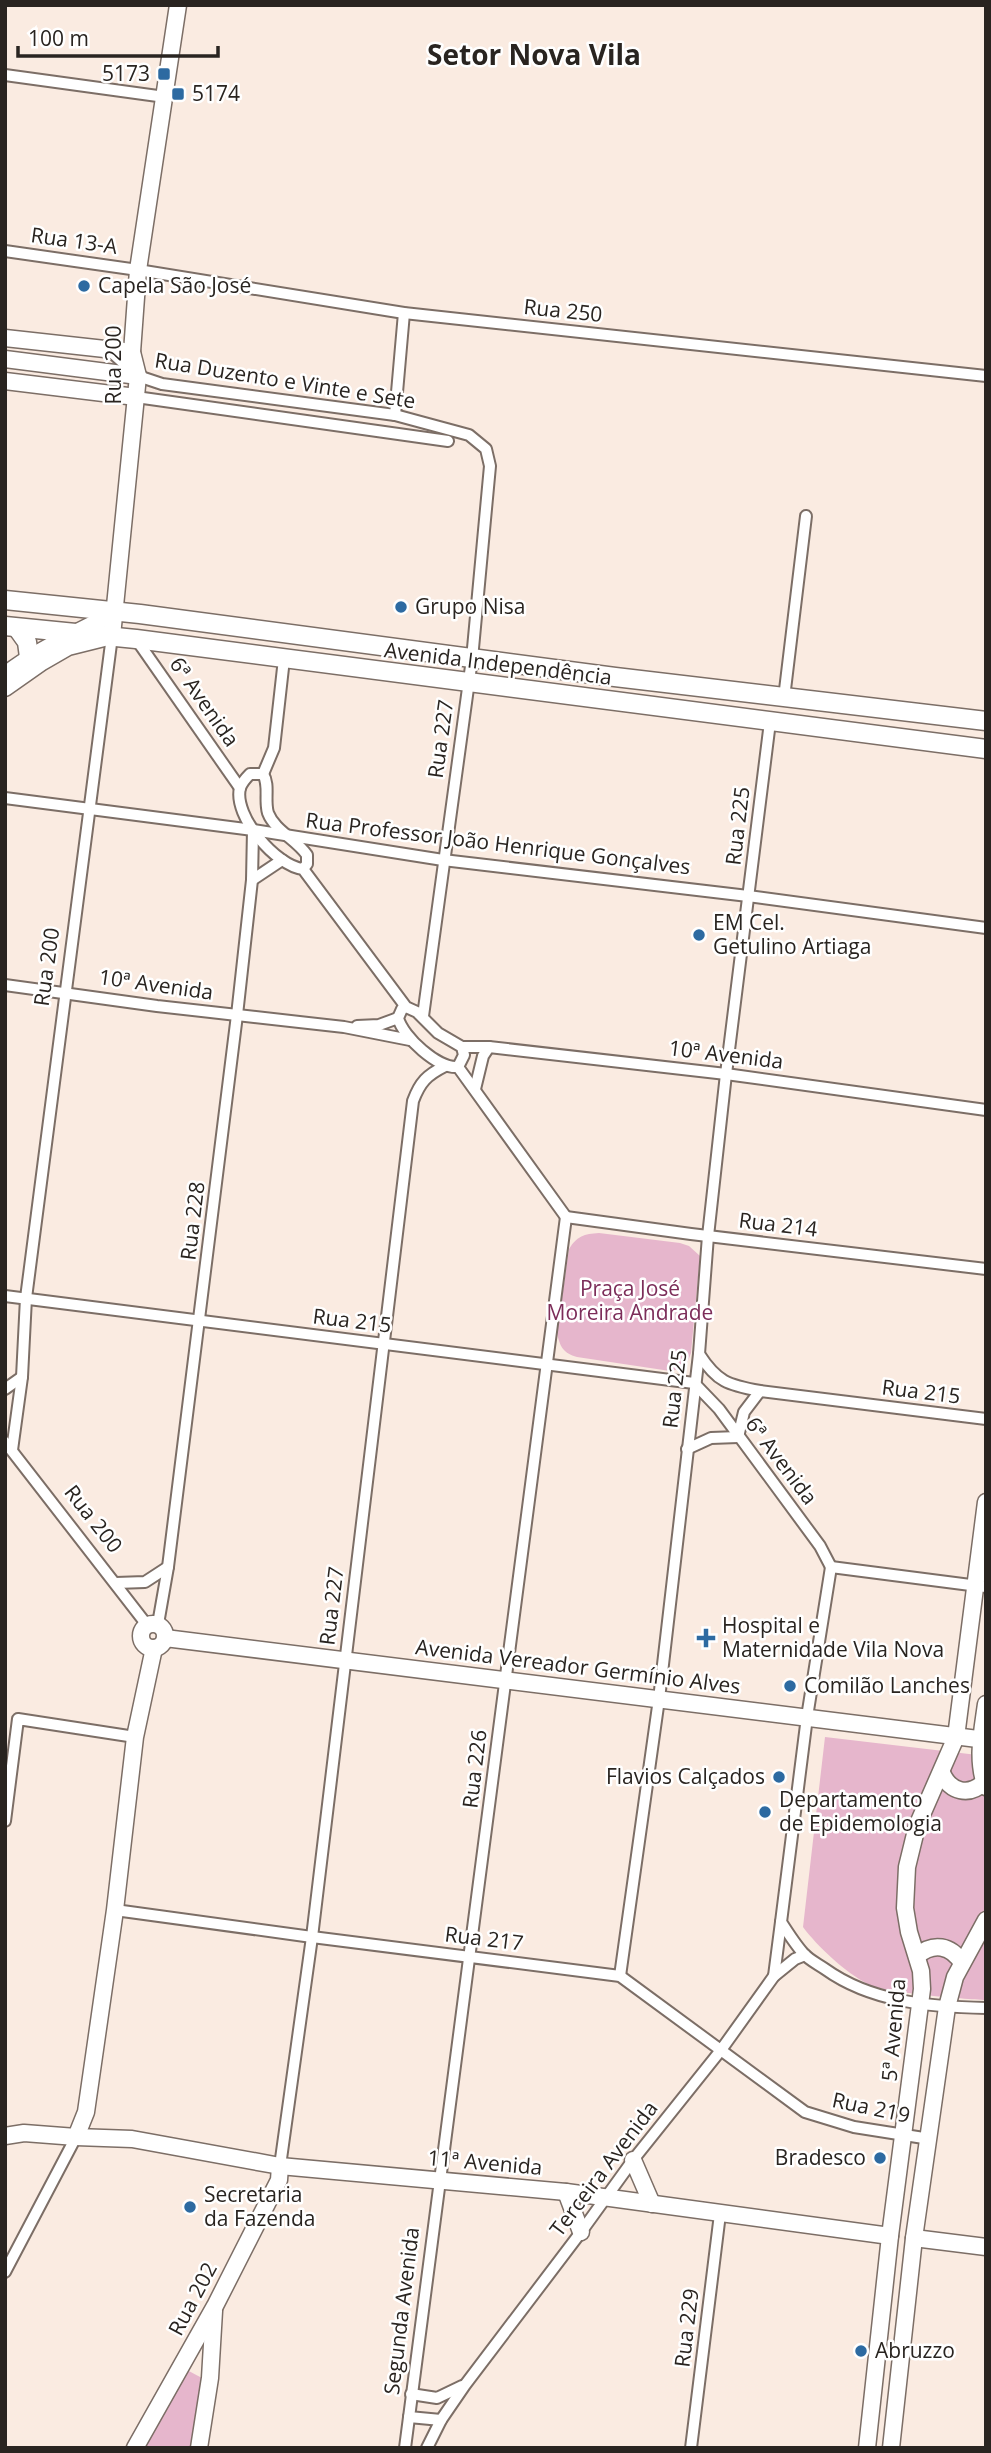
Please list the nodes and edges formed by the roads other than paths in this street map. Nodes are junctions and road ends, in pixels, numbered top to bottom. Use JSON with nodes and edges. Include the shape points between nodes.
{"nodes":[{"id":1,"x":178,"y":5,"type":"edge"},
{"id":2,"x":5,"y":75,"type":"edge"},
{"id":3,"x":166,"y":97,"type":"junction"},
{"id":4,"x":5,"y":251,"type":"edge"},
{"id":5,"x":138,"y":270,"type":"junction"},
{"id":6,"x":404,"y":313,"type":"junction"},
{"id":7,"x":5,"y":338,"type":"edge"},
{"id":8,"x":108,"y":349,"type":"junction"},
{"id":9,"x":132,"y":352,"type":"junction"},
{"id":10,"x":5,"y":359,"type":"edge"},
{"id":11,"x":138,"y":376,"type":"junction"},
{"id":12,"x":986,"y":376,"type":"edge"},
{"id":13,"x":5,"y":381,"type":"edge"},
{"id":14,"x":136,"y":397,"type":"junction"},
{"id":15,"x":395,"y":415,"type":"junction"},
{"id":16,"x":448,"y":440,"type":"dead end"},
{"id":17,"x":490,"y":467,"type":"joint"},
{"id":18,"x":806,"y":516,"type":"dead end"},
{"id":19,"x":5,"y":600,"type":"edge"},
{"id":20,"x":116,"y":612,"type":"junction"},
{"id":21,"x":11,"y":627,"type":"edge"},
{"id":22,"x":78,"y":634,"type":"junction"},
{"id":23,"x":112,"y":636,"type":"junction"},
{"id":24,"x":136,"y":639,"type":"junction"},
{"id":25,"x":29,"y":657,"type":"junction"},
{"id":26,"x":284,"y":659,"type":"junction"},
{"id":27,"x":472,"y":659,"type":"junction"},
{"id":28,"x":5,"y":675,"type":"edge"},
{"id":29,"x":469,"y":684,"type":"junction"},
{"id":30,"x":5,"y":688,"type":"edge"},
{"id":31,"x":784,"y":698,"type":"junction"},
{"id":32,"x":986,"y":721,"type":"edge"},
{"id":33,"x":770,"y":722,"type":"junction"},
{"id":34,"x":986,"y":749,"type":"edge"},
{"id":35,"x":263,"y":774,"type":"junction"},
{"id":36,"x":240,"y":788,"type":"junction"},
{"id":37,"x":5,"y":798,"type":"edge"},
{"id":38,"x":90,"y":808,"type":"junction"},
{"id":39,"x":253,"y":830,"type":"junction"},
{"id":40,"x":288,"y":836,"type":"junction"},
{"id":41,"x":282,"y":860,"type":"junction"},
{"id":42,"x":443,"y":860,"type":"junction"},
{"id":43,"x":303,"y":869,"type":"junction"},
{"id":44,"x":252,"y":880,"type":"junction"},
{"id":45,"x":748,"y":896,"type":"junction"},
{"id":46,"x":986,"y":928,"type":"edge"},
{"id":47,"x":5,"y":985,"type":"edge"},
{"id":48,"x":65,"y":992,"type":"junction"},
{"id":49,"x":407,"y":1007,"type":"junction"},
{"id":50,"x":237,"y":1015,"type":"junction"},
{"id":51,"x":423,"y":1016,"type":"junction"},
{"id":52,"x":398,"y":1018,"type":"junction"},
{"id":53,"x":344,"y":1027,"type":"junction"},
{"id":54,"x":410,"y":1040,"type":"junction"},
{"id":55,"x":462,"y":1047,"type":"junction"},
{"id":56,"x":489,"y":1047,"type":"junction"},
{"id":57,"x":445,"y":1066,"type":"junction"},
{"id":58,"x":458,"y":1067,"type":"junction"},
{"id":59,"x":726,"y":1074,"type":"junction"},
{"id":60,"x":475,"y":1089,"type":"junction"},
{"id":61,"x":986,"y":1110,"type":"edge"},
{"id":62,"x":566,"y":1217,"type":"junction"},
{"id":63,"x":691,"y":1234,"type":"junction"},
{"id":64,"x":708,"y":1236,"type":"junction"},
{"id":65,"x":707,"y":1257,"type":"junction"},
{"id":66,"x":986,"y":1269,"type":"edge"},
{"id":67,"x":5,"y":1296,"type":"edge"},
{"id":68,"x":26,"y":1298,"type":"junction"},
{"id":69,"x":200,"y":1321,"type":"junction"},
{"id":70,"x":383,"y":1344,"type":"junction"},
{"id":71,"x":548,"y":1344,"type":"junction"},
{"id":72,"x":699,"y":1354,"type":"junction"},
{"id":73,"x":545,"y":1364,"type":"junction"},
{"id":74,"x":563,"y":1367,"type":"junction"},
{"id":75,"x":22,"y":1377,"type":"junction"},
{"id":76,"x":694,"y":1383,"type":"junction"},
{"id":77,"x":5,"y":1388,"type":"edge"},
{"id":78,"x":760,"y":1391,"type":"junction"},
{"id":79,"x":986,"y":1419,"type":"edge"},
{"id":80,"x":738,"y":1437,"type":"junction"},
{"id":81,"x":9,"y":1446,"type":"edge"},
{"id":82,"x":687,"y":1449,"type":"junction"},
{"id":83,"x":986,"y":1502,"type":"edge"},
{"id":84,"x":168,"y":1567,"type":"junction"},
{"id":85,"x":831,"y":1567,"type":"junction"},
{"id":86,"x":116,"y":1583,"type":"junction"},
{"id":87,"x":981,"y":1586,"type":"edge"},
{"id":88,"x":156,"y":1634,"type":"junction"},
{"id":89,"x":344,"y":1659,"type":"junction"},
{"id":90,"x":505,"y":1680,"type":"junction"},
{"id":91,"x":659,"y":1699,"type":"junction"},
{"id":92,"x":986,"y":1704,"type":"edge"},
{"id":93,"x":5,"y":1717,"type":"edge"},
{"id":94,"x":807,"y":1717,"type":"junction"},
{"id":95,"x":18,"y":1718,"type":"junction"},
{"id":96,"x":135,"y":1737,"type":"junction"},
{"id":97,"x":956,"y":1737,"type":"junction"},
{"id":98,"x":983,"y":1740,"type":"edge"},
{"id":99,"x":942,"y":1773,"type":"junction"},
{"id":100,"x":985,"y":1784,"type":"edge"},
{"id":101,"x":5,"y":1821,"type":"edge"},
{"id":102,"x":115,"y":1910,"type":"junction"},
{"id":103,"x":986,"y":1920,"type":"edge"},
{"id":104,"x":781,"y":1922,"type":"junction"},
{"id":105,"x":312,"y":1937,"type":"junction"},
{"id":106,"x":805,"y":1955,"type":"junction"},
{"id":107,"x":470,"y":1956,"type":"junction"},
{"id":108,"x":917,"y":1956,"type":"junction"},
{"id":109,"x":962,"y":1963,"type":"junction"},
{"id":110,"x":620,"y":1976,"type":"junction"},
{"id":111,"x":774,"y":1976,"type":"junction"},
{"id":112,"x":921,"y":2003,"type":"junction"},
{"id":113,"x":947,"y":2007,"type":"junction"},
{"id":114,"x":986,"y":2008,"type":"edge"},
{"id":115,"x":720,"y":2050,"type":"junction"},
{"id":116,"x":805,"y":2112,"type":"joint"},
{"id":117,"x":905,"y":2135,"type":"junction"},
{"id":118,"x":5,"y":2136,"type":"edge"},
{"id":119,"x":76,"y":2137,"type":"junction"},
{"id":120,"x":930,"y":2139,"type":"junction"},
{"id":121,"x":633,"y":2160,"type":"junction"},
{"id":122,"x":280,"y":2166,"type":"junction"},
{"id":123,"x":438,"y":2179,"type":"junction"},
{"id":124,"x":566,"y":2192,"type":"junction"},
{"id":125,"x":606,"y":2198,"type":"junction"},
{"id":126,"x":652,"y":2204,"type":"junction"},
{"id":127,"x":720,"y":2214,"type":"junction"},
{"id":128,"x":581,"y":2231,"type":"junction"},
{"id":129,"x":890,"y":2236,"type":"junction"},
{"id":130,"x":914,"y":2238,"type":"junction"},
{"id":131,"x":986,"y":2247,"type":"edge"},
{"id":132,"x":5,"y":2272,"type":"edge"},
{"id":133,"x":215,"y":2306,"type":"junction"},
{"id":134,"x":183,"y":2362,"type":"junction"},
{"id":135,"x":210,"y":2378,"type":"junction"},
{"id":136,"x":465,"y":2385,"type":"junction"},
{"id":137,"x":411,"y":2393,"type":"junction"},
{"id":138,"x":409,"y":2417,"type":"junction"},
{"id":139,"x":441,"y":2420,"type":"junction"},
{"id":140,"x":135,"y":2448,"type":"edge"},
{"id":141,"x":199,"y":2448,"type":"edge"},
{"id":142,"x":405,"y":2448,"type":"edge"},
{"id":143,"x":426,"y":2448,"type":"edge"},
{"id":144,"x":691,"y":2448,"type":"edge"},
{"id":145,"x":867,"y":2448,"type":"edge"},
{"id":146,"x":891,"y":2448,"type":"edge"}],
"edges":[{"from":1,"to":3,"type":"main road","name":"Rua 200"},
{"from":2,"to":3,"type":"street"},
{"from":3,"to":5,"type":"main road","name":"Rua 200"},
{"from":4,"to":5,"type":"street","name":"Rua 13-A"},
{"from":5,"to":6,"type":"street","name":"Rua 250"},
{"from":5,"to":9,"type":"main road","name":"Rua 200"},
{"from":6,"to":12,"type":"street","name":"Rua 250"},
{"from":6,"to":15,"type":"street"},
{"from":7,"to":8,"type":"main road"},
{"from":8,"to":9,"type":"main road"},
{"from":8,"to":11,"type":"street"},
{"from":9,"to":11,"type":"main road","name":"Rua 200"},
{"from":10,"to":11,"type":"main road"},
{"from":11,"to":14,"type":"main road","name":"Rua 200"},
{"from":11,"to":15,"type":"street","name":"Rua Duzento e Vinte e Sete","via":[[162,384]]},
{"from":13,"to":14,"type":"main road"},
{"from":14,"to":16,"type":"street","name":"Rua Duzento e Vinte e Sete"},
{"from":14,"to":20,"type":"main road","name":"Rua 200"},
{"from":15,"to":17,"type":"street","name":"Rua Duzento e Vinte e Sete","via":[[469,435],[486,449]]},
{"from":17,"to":27,"type":"street","name":"Rua 227"},
{"from":18,"to":31,"type":"street"},
{"from":19,"to":20,"type":"main road","name":"Avenida Independência"},
{"from":20,"to":22,"type":"main road"},
{"from":20,"to":23,"type":"main road","name":"Rua 200"},
{"from":20,"to":27,"type":"main road","name":"Avenida Independência"},
{"from":21,"to":22,"type":"main road","name":"Avenida Independência"},
{"from":21,"to":25,"type":"main road","via":[[27,642]]},
{"from":22,"to":23,"type":"main road","name":"Avenida Independência"},
{"from":22,"to":25,"type":"main road"},
{"from":23,"to":24,"type":"main road","name":"Avenida Independência"},
{"from":23,"to":30,"type":"main road","via":[[68,647]]},
{"from":23,"to":38,"type":"street","name":"Rua 200"},
{"from":24,"to":26,"type":"main road","name":"Avenida Independência"},
{"from":24,"to":36,"type":"street","name":"6ª Avenida"},
{"from":25,"to":28,"type":"main road"},
{"from":26,"to":29,"type":"main road","name":"Avenida Independência"},
{"from":26,"to":35,"type":"street","via":[[274,748]]},
{"from":27,"to":29,"type":"street","name":"Rua 227"},
{"from":27,"to":31,"type":"main road","name":"Avenida Independência"},
{"from":29,"to":33,"type":"main road","name":"Avenida Independência"},
{"from":29,"to":42,"type":"street","name":"Rua 227"},
{"from":31,"to":32,"type":"main road","name":"Avenida Independência"},
{"from":33,"to":34,"type":"main road","name":"Avenida Independência"},
{"from":33,"to":45,"type":"street","name":"Rua 225"},
{"from":35,"to":36,"type":"street","via":[[250,774]]},
{"from":35,"to":40,"type":"street","name":"6ª Avenida","via":[[268,813]]},
{"from":36,"to":39,"type":"street","name":"6ª Avenida"},
{"from":37,"to":38,"type":"street","name":"Rua Professor João Henrique Gonçalves"},
{"from":38,"to":39,"type":"street","name":"Rua Professor João Henrique Gonçalves"},
{"from":38,"to":48,"type":"street","name":"Rua 200"},
{"from":39,"to":40,"type":"street","name":"Rua Professor João Henrique Gonçalves"},
{"from":39,"to":41,"type":"street","name":"6ª Avenida"},
{"from":39,"to":44,"type":"street","name":"Rua 228"},
{"from":40,"to":42,"type":"street","name":"Rua Professor João Henrique Gonçalves"},
{"from":40,"to":43,"type":"street","name":"6ª Avenida","via":[[307,855]]},
{"from":41,"to":43,"type":"street","name":"6ª Avenida"},
{"from":41,"to":44,"type":"street"},
{"from":42,"to":45,"type":"street","name":"Rua Professor João Henrique Gonçalves"},
{"from":42,"to":51,"type":"street","name":"Rua 227"},
{"from":43,"to":49,"type":"street","name":"6ª Avenida"},
{"from":44,"to":50,"type":"street","name":"Rua 228"},
{"from":45,"to":46,"type":"street","name":"Rua Professor João Henrique Gonçalves"},
{"from":45,"to":59,"type":"street","name":"Rua 225"},
{"from":47,"to":48,"type":"street","name":"10ª Avenida"},
{"from":48,"to":50,"type":"street","name":"10ª Avenida"},
{"from":48,"to":68,"type":"street","name":"Rua 200"},
{"from":49,"to":51,"type":"street","name":"6ª Avenida"},
{"from":49,"to":52,"type":"street"},
{"from":50,"to":53,"type":"street","name":"10ª Avenida"},
{"from":50,"to":69,"type":"street","name":"Rua 228"},
{"from":51,"to":55,"type":"street","name":"6ª Avenida","via":[[438,1033]]},
{"from":52,"to":53,"type":"street","name":"10ª Avenida","via":[[379,1025]]},
{"from":52,"to":54,"type":"street"},
{"from":53,"to":54,"type":"street","name":"10ª Avenida"},
{"from":54,"to":57,"type":"street"},
{"from":55,"to":56,"type":"street","name":"10ª Avenida"},
{"from":55,"to":58,"type":"street","via":[[464,1055]]},
{"from":56,"to":59,"type":"street","name":"10ª Avenida"},
{"from":56,"to":60,"type":"street"},
{"from":57,"to":58,"type":"street"},
{"from":57,"to":70,"type":"street","name":"Rua 227","via":[[427,1075],[413,1101]]},
{"from":58,"to":60,"type":"street"},
{"from":59,"to":61,"type":"street","name":"10ª Avenida"},
{"from":59,"to":64,"type":"street","name":"Rua 225"},
{"from":60,"to":62,"type":"street"},
{"from":62,"to":63,"type":"street","name":"Rua 214"},
{"from":62,"to":71,"type":"street","name":"Rua 226"},
{"from":63,"to":64,"type":"street","name":"Rua 214"},
{"from":63,"to":65,"type":"street"},
{"from":64,"to":65,"type":"street","name":"Rua 225"},
{"from":64,"to":66,"type":"street","name":"Rua 214"},
{"from":65,"to":72,"type":"street","name":"Rua 225"},
{"from":67,"to":68,"type":"street","name":"Rua 215"},
{"from":68,"to":69,"type":"street","name":"Rua 215"},
{"from":68,"to":75,"type":"street","name":"Rua 200"},
{"from":69,"to":70,"type":"street","name":"Rua 215"},
{"from":69,"to":84,"type":"street","name":"Rua 228"},
{"from":70,"to":73,"type":"street","name":"Rua 215"},
{"from":70,"to":89,"type":"street","name":"Rua 227"},
{"from":71,"to":73,"type":"street","name":"Rua 226"},
{"from":71,"to":74,"type":"street"},
{"from":72,"to":76,"type":"street","name":"Rua 225"},
{"from":72,"to":78,"type":"street","name":"Rua 215","via":[[718,1378],[731,1386]]},
{"from":73,"to":74,"type":"street","name":"Rua 215"},
{"from":73,"to":90,"type":"street","name":"Rua 226"},
{"from":74,"to":76,"type":"street","name":"Rua 215"},
{"from":75,"to":77,"type":"street"},
{"from":75,"to":81,"type":"street","name":"Rua 200"},
{"from":76,"to":80,"type":"street","name":"6ª Avenida"},
{"from":76,"to":82,"type":"street","name":"Rua 225"},
{"from":78,"to":79,"type":"street","name":"Rua 215"},
{"from":78,"to":80,"type":"street","via":[[744,1412]]},
{"from":80,"to":82,"type":"street","via":[[711,1438]]},
{"from":80,"to":85,"type":"street","name":"6ª Avenida"},
{"from":81,"to":86,"type":"street","name":"Rua 200"},
{"from":82,"to":91,"type":"street","name":"Rua 225"},
{"from":83,"to":87,"type":"main road","name":"5ª Avenida"},
{"from":84,"to":86,"type":"street","via":[[145,1582]]},
{"from":84,"to":88,"type":"street","name":"Rua 228"},
{"from":85,"to":87,"type":"street"},
{"from":85,"to":94,"type":"street","name":"Terceira Avenida"},
{"from":86,"to":88,"type":"street","name":"Rua 200"},
{"from":87,"to":97,"type":"main road","name":"5ª Avenida"},
{"from":88,"to":89,"type":"main road","name":"Avenida Vereador Germínio Alves"},
{"from":88,"to":96,"type":"main road"},
{"from":89,"to":90,"type":"main road","name":"Avenida Vereador Germínio Alves"},
{"from":89,"to":105,"type":"street","name":"Rua 227"},
{"from":90,"to":91,"type":"main road","name":"Avenida Vereador Germínio Alves"},
{"from":90,"to":107,"type":"street","name":"Rua 226"},
{"from":91,"to":94,"type":"main road","name":"Avenida Vereador Germínio Alves"},
{"from":91,"to":110,"type":"street","name":"Rua 225"},
{"from":92,"to":98,"type":"main road"},
{"from":93,"to":95,"type":"street"},
{"from":94,"to":97,"type":"main road","name":"Avenida Vereador Germínio Alves"},
{"from":94,"to":104,"type":"street","name":"Terceira Avenida"},
{"from":95,"to":96,"type":"street"},
{"from":95,"to":101,"type":"street"},
{"from":96,"to":102,"type":"main road"},
{"from":97,"to":98,"type":"main road","name":"Avenida Vereador Germínio Alves"},
{"from":97,"to":99,"type":"main road","name":"5ª Avenida"},
{"from":98,"to":100,"type":"main road","via":[[980,1765]]},
{"from":99,"to":100,"type":"main road","via":[[951,1788],[960,1791]]},
{"from":99,"to":108,"type":"main road","name":"5ª Avenida","via":[[917,1826],[907,1867],[905,1908]]},
{"from":102,"to":105,"type":"street","name":"Rua 217"},
{"from":102,"to":119,"type":"main road","via":[[86,2112]]},
{"from":103,"to":109,"type":"main road"},
{"from":104,"to":106,"type":"street"},
{"from":104,"to":111,"type":"street","name":"Terceira Avenida"},
{"from":105,"to":107,"type":"street","name":"Rua 217"},
{"from":105,"to":122,"type":"street","name":"Rua 227"},
{"from":106,"to":111,"type":"street","name":"Terceira Avenida"},
{"from":106,"to":112,"type":"street","via":[[845,1983],[876,1995]]},
{"from":107,"to":110,"type":"street","name":"Rua 217"},
{"from":107,"to":123,"type":"street","name":"Rua 226"},
{"from":108,"to":109,"type":"main road","via":[[941,1947]]},
{"from":108,"to":112,"type":"main road","name":"5ª Avenida"},
{"from":109,"to":113,"type":"main road"},
{"from":110,"to":115,"type":"street","name":"Rua 217"},
{"from":111,"to":115,"type":"street","name":"Terceira Avenida"},
{"from":112,"to":113,"type":"street"},
{"from":112,"to":117,"type":"main road","name":"5ª Avenida"},
{"from":113,"to":114,"type":"street"},
{"from":113,"to":120,"type":"main road"},
{"from":115,"to":116,"type":"street","name":"Rua 217"},
{"from":115,"to":121,"type":"street","name":"Terceira Avenida"},
{"from":116,"to":117,"type":"street","name":"Rua 219","via":[[854,2127]]},
{"from":117,"to":120,"type":"street","name":"Rua 219"},
{"from":117,"to":129,"type":"main road","name":"5ª Avenida"},
{"from":118,"to":119,"type":"main road"},
{"from":119,"to":122,"type":"main road","name":"11ª Avenida","via":[[132,2139]]},
{"from":119,"to":132,"type":"street"},
{"from":120,"to":130,"type":"main road"},
{"from":121,"to":125,"type":"street","name":"Terceira Avenida"},
{"from":121,"to":126,"type":"main road"},
{"from":122,"to":123,"type":"main road","name":"11ª Avenida"},
{"from":122,"to":133,"type":"main road","name":"Rua 202","via":[[279,2180]]},
{"from":123,"to":124,"type":"main road","name":"11ª Avenida"},
{"from":123,"to":137,"type":"street","name":"Segunda Avenida"},
{"from":124,"to":125,"type":"main road","name":"11ª Avenida"},
{"from":124,"to":128,"type":"main road"},
{"from":125,"to":126,"type":"main road","name":"11ª Avenida"},
{"from":125,"to":128,"type":"street","name":"Terceira Avenida"},
{"from":126,"to":127,"type":"main road","name":"11ª Avenida"},
{"from":127,"to":129,"type":"main road","name":"11ª Avenida"},
{"from":127,"to":144,"type":"street","name":"Rua 229"},
{"from":128,"to":136,"type":"street","name":"Terceira Avenida"},
{"from":129,"to":145,"type":"main road","name":"5ª Avenida"},
{"from":130,"to":131,"type":"main road"},
{"from":130,"to":146,"type":"main road"},
{"from":133,"to":134,"type":"main road","name":"Rua 202"},
{"from":133,"to":135,"type":"main road"},
{"from":134,"to":135,"type":"main road"},
{"from":134,"to":140,"type":"main road","name":"Rua 202"},
{"from":135,"to":141,"type":"main road"},
{"from":136,"to":137,"type":"street","via":[[437,2398]]},
{"from":136,"to":139,"type":"street","name":"Terceira Avenida"},
{"from":137,"to":138,"type":"street","name":"Segunda Avenida"},
{"from":138,"to":139,"type":"street"},
{"from":138,"to":142,"type":"street","name":"Segunda Avenida"},
{"from":139,"to":143,"type":"street","name":"Terceira Avenida"}]}
